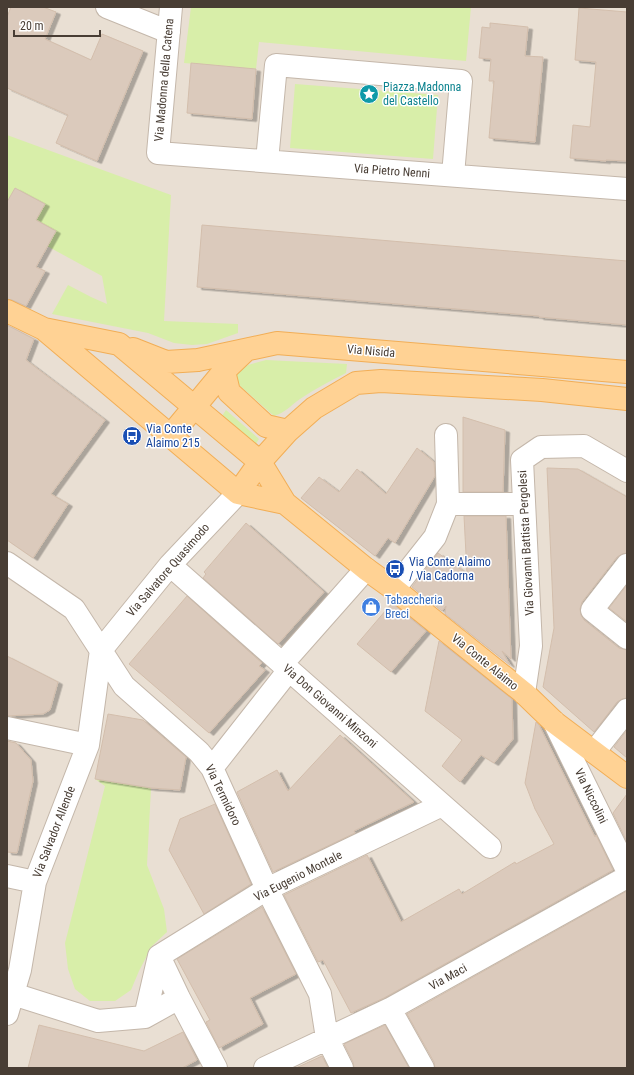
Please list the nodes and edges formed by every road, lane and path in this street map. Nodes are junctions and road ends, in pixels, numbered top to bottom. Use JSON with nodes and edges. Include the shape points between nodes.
{"nodes":[{"id":1,"x":107,"y":7,"type":"edge"},
{"id":2,"x":171,"y":7,"type":"edge"},
{"id":3,"x":169,"y":32,"type":"junction"},
{"id":4,"x":158,"y":153,"type":"joint"},
{"id":5,"x":267,"y":161,"type":"junction"},
{"id":6,"x":453,"y":175,"type":"junction"},
{"id":7,"x":627,"y":189,"type":"edge"},
{"id":8,"x":7,"y":311,"type":"edge"},
{"id":9,"x":44,"y":329,"type":"junction"},
{"id":10,"x":119,"y":344,"type":"junction"},
{"id":11,"x":247,"y":349,"type":"junction"},
{"id":12,"x":224,"y":371,"type":"junction"},
{"id":13,"x":627,"y":372,"type":"edge"},
{"id":14,"x":627,"y":399,"type":"edge"},
{"id":15,"x":194,"y":407,"type":"junction"},
{"id":16,"x":288,"y":431,"type":"junction"},
{"id":17,"x":171,"y":435,"type":"junction"},
{"id":18,"x":446,"y":435,"type":"dead end"},
{"id":19,"x":260,"y":462,"type":"junction"},
{"id":20,"x":627,"y":471,"type":"edge"},
{"id":21,"x":238,"y":493,"type":"junction"},
{"id":22,"x":285,"y":503,"type":"junction"},
{"id":23,"x":448,"y":504,"type":"junction"},
{"id":24,"x":523,"y":504,"type":"junction"},
{"id":25,"x":7,"y":563,"type":"edge"},
{"id":26,"x":170,"y":565,"type":"junction"},
{"id":27,"x":627,"y":565,"type":"edge"},
{"id":28,"x":366,"y":569,"type":"junction"},
{"id":29,"x":394,"y":589,"type":"junction"},
{"id":30,"x":627,"y":638,"type":"edge"},
{"id":31,"x":101,"y":650,"type":"junction"},
{"id":32,"x":286,"y":667,"type":"junction"},
{"id":33,"x":524,"y":693,"type":"junction"},
{"id":34,"x":627,"y":710,"type":"edge"},
{"id":35,"x":554,"y":722,"type":"junction"},
{"id":36,"x":7,"y":728,"type":"edge"},
{"id":37,"x":88,"y":744,"type":"junction"},
{"id":38,"x":594,"y":752,"type":"junction"},
{"id":39,"x":212,"y":768,"type":"junction"},
{"id":40,"x":627,"y":777,"type":"edge"},
{"id":41,"x":442,"y":804,"type":"junction"},
{"id":42,"x":490,"y":847,"type":"dead end"},
{"id":43,"x":627,"y":870,"type":"edge"},
{"id":44,"x":7,"y":876,"type":"edge"},
{"id":45,"x":627,"y":877,"type":"edge"},
{"id":46,"x":35,"y":882,"type":"junction"},
{"id":47,"x":267,"y":889,"type":"junction"},
{"id":48,"x":158,"y":956,"type":"junction"},
{"id":49,"x":14,"y":969,"type":"edge"},
{"id":50,"x":13,"y":994,"type":"junction"},
{"id":51,"x":179,"y":998,"type":"junction"},
{"id":52,"x":390,"y":1009,"type":"junction"},
{"id":53,"x":7,"y":1014,"type":"edge"},
{"id":54,"x":145,"y":1017,"type":"junction"},
{"id":55,"x":327,"y":1038,"type":"junction"},
{"id":56,"x":216,"y":1068,"type":"edge"},
{"id":57,"x":265,"y":1068,"type":"edge"},
{"id":58,"x":342,"y":1068,"type":"edge"},
{"id":59,"x":423,"y":1068,"type":"edge"}],
"edges":[{"from":1,"to":3,"type":"street"},
{"from":2,"to":3,"type":"street","name":"Via Madonna della Catena"},
{"from":3,"to":4,"type":"street","name":"Via Madonna della Catena"},
{"from":4,"to":5,"type":"street","name":"Via Pietro Nenni"},
{"from":5,"to":6,"type":"street","name":"Via Pietro Nenni"},
{"from":5,"to":6,"type":"street","via":[[276,65],[461,81]]},
{"from":6,"to":7,"type":"street","name":"Via Pietro Nenni"},
{"from":8,"to":9,"type":"main road"},
{"from":9,"to":10,"type":"main road","name":"Via Nisida"},
{"from":9,"to":17,"type":"main road"},
{"from":10,"to":11,"type":"main road","name":"Via Nisida","via":[[166,362],[198,360]]},
{"from":10,"to":15,"type":"main road"},
{"from":11,"to":12,"type":"main road"},
{"from":11,"to":13,"type":"main road","name":"Via Nisida","via":[[277,343]]},
{"from":12,"to":15,"type":"main road"},
{"from":12,"to":16,"type":"main road","via":[[229,392],[266,426]]},
{"from":14,"to":16,"type":"main road","via":[[542,390],[381,381],[356,383],[314,408]]},
{"from":15,"to":17,"type":"main road"},
{"from":15,"to":19,"type":"main road"},
{"from":16,"to":19,"type":"main road"},
{"from":17,"to":21,"type":"main road"},
{"from":18,"to":23,"type":"street"},
{"from":19,"to":21,"type":"main road"},
{"from":19,"to":22,"type":"main road"},
{"from":20,"to":24,"type":"street","name":"Via Giovanni Battista Pergolesi","via":[[584,446],[542,446],[522,460]]},
{"from":21,"to":22,"type":"main road"},
{"from":21,"to":26,"type":"street","name":"Via Salvatore Quasimodo"},
{"from":22,"to":28,"type":"main road","name":"Via Conte Alaimo"},
{"from":23,"to":24,"type":"street"},
{"from":23,"to":29,"type":"street","via":[[435,537]]},
{"from":24,"to":33,"type":"street","name":"Via Giovanni Battista Pergolesi","via":[[531,646]]},
{"from":25,"to":31,"type":"street","name":"Via Termidoro","via":[[74,609]]},
{"from":26,"to":31,"type":"street","name":"Via Salvatore Quasimodo"},
{"from":26,"to":32,"type":"street","name":"Via Don Giovanni Minzoni"},
{"from":27,"to":30,"type":"street","via":[[592,610]]},
{"from":28,"to":29,"type":"main road","name":"Via Conte Alaimo"},
{"from":28,"to":32,"type":"street"},
{"from":29,"to":33,"type":"main road","name":"Via Conte Alaimo"},
{"from":31,"to":37,"type":"street","name":"Via Salvador Allende"},
{"from":31,"to":39,"type":"street","name":"Via Termidoro","via":[[124,686],[199,752]]},
{"from":32,"to":39,"type":"street"},
{"from":32,"to":41,"type":"street","name":"Via Don Giovanni Minzoni"},
{"from":33,"to":35,"type":"main road","name":"Via Conte Alaimo"},
{"from":34,"to":38,"type":"street"},
{"from":35,"to":38,"type":"main road","name":"Via Conte Alaimo"},
{"from":35,"to":43,"type":"street","name":"Via Niccolini"},
{"from":36,"to":37,"type":"street"},
{"from":37,"to":46,"type":"street","name":"Via Salvador Allende"},
{"from":38,"to":40,"type":"main road","name":"Via Conte Alaimo"},
{"from":39,"to":47,"type":"street","name":"Via Termidoro"},
{"from":41,"to":42,"type":"street","name":"Via Don Giovanni Minzoni"},
{"from":41,"to":47,"type":"street","name":"Via Eugenio Montale"},
{"from":44,"to":46,"type":"street"},
{"from":45,"to":52,"type":"street","name":"Via Maci"},
{"from":46,"to":49,"type":"street","name":"Via Salvador Allende"},
{"from":47,"to":48,"type":"street","name":"Via Eugenio Montale"},
{"from":47,"to":55,"type":"street","name":"Via Termidoro","via":[[320,994]]},
{"from":48,"to":51,"type":"street"},
{"from":48,"to":54,"type":"street"},
{"from":49,"to":50,"type":"street","name":"Via Salvador Allende"},
{"from":50,"to":53,"type":"street","name":"Via Salvador Allende"},
{"from":50,"to":54,"type":"street","via":[[98,1021]]},
{"from":51,"to":54,"type":"street"},
{"from":51,"to":56,"type":"street"},
{"from":52,"to":55,"type":"street","name":"Via Maci"},
{"from":52,"to":59,"type":"street"},
{"from":55,"to":57,"type":"street","name":"Via Maci"},
{"from":55,"to":58,"type":"street","name":"Via Termidoro"}]}
